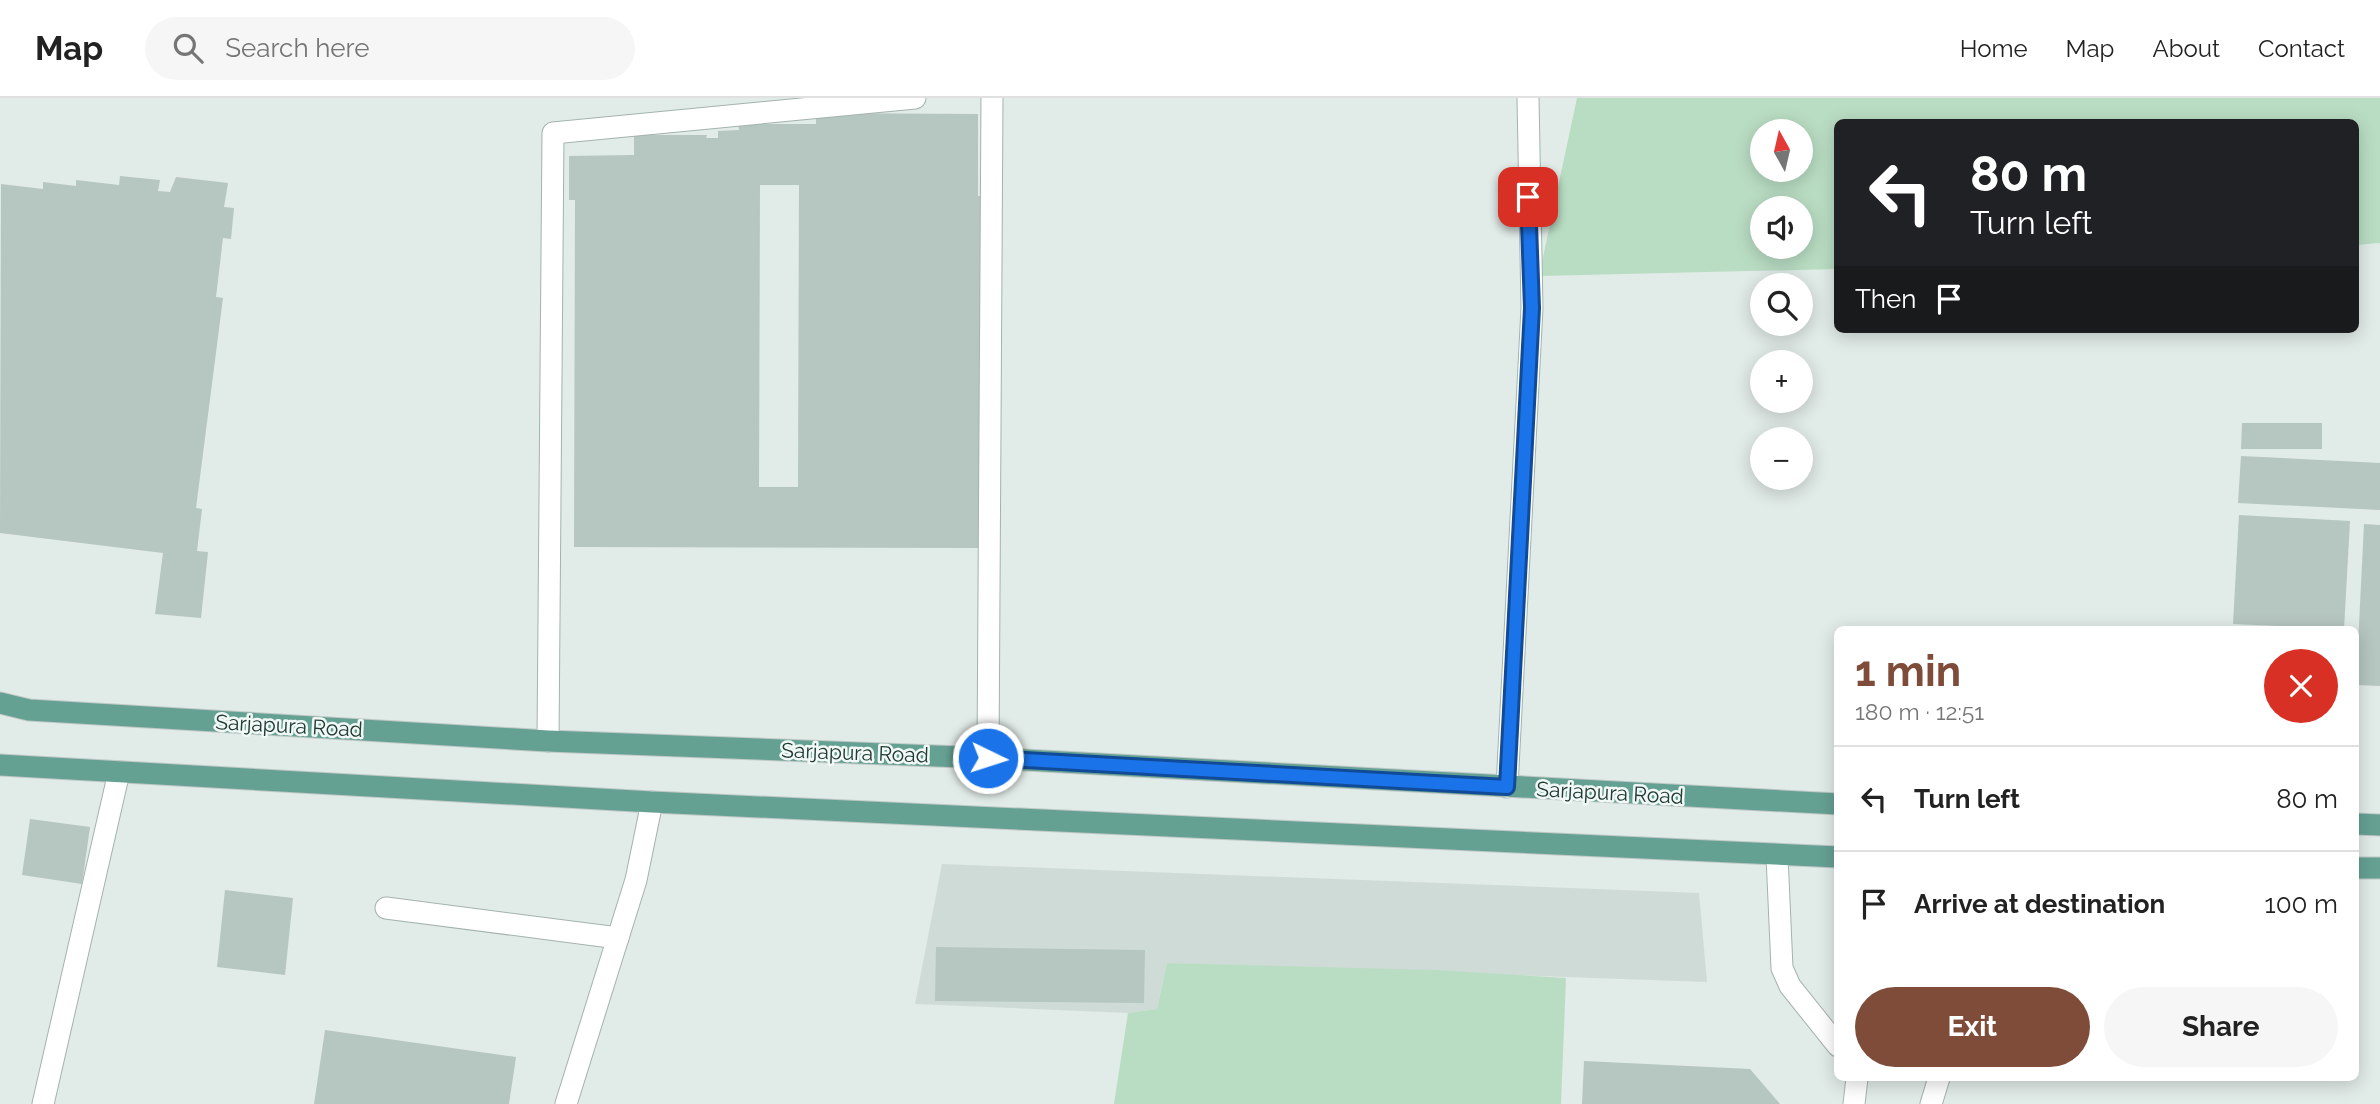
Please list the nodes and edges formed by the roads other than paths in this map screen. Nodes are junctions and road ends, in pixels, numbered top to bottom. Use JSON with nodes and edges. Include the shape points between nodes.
{"nodes":[{"id":1,"x":915,"y":98,"type":"edge"},
{"id":2,"x":992,"y":98,"type":"edge"},
{"id":3,"x":1528,"y":98,"type":"edge"},
{"id":4,"x":0,"y":703,"type":"edge"},
{"id":5,"x":548,"y":741,"type":"junction"},
{"id":6,"x":988,"y":758,"type":"junction"},
{"id":7,"x":0,"y":765,"type":"edge"},
{"id":8,"x":119,"y":772,"type":"junction"},
{"id":9,"x":1507,"y":787,"type":"junction"},
{"id":10,"x":652,"y":802,"type":"junction"},
{"id":11,"x":1834,"y":804,"type":"edge"},
{"id":12,"x":2359,"y":824,"type":"edge"},
{"id":13,"x":2380,"y":825,"type":"edge"},
{"id":14,"x":1777,"y":856,"type":"junction"},
{"id":15,"x":1834,"y":857,"type":"edge"},
{"id":16,"x":2359,"y":867,"type":"edge"},
{"id":17,"x":2380,"y":868,"type":"edge"},
{"id":18,"x":386,"y":908,"type":"dead end"},
{"id":19,"x":618,"y":938,"type":"junction"},
{"id":20,"x":1834,"y":1041,"type":"edge"},
{"id":21,"x":1857,"y":1081,"type":"edge"},
{"id":22,"x":1938,"y":1081,"type":"edge"},
{"id":23,"x":43,"y":1104,"type":"edge"},
{"id":24,"x":566,"y":1104,"type":"edge"},
{"id":25,"x":1854,"y":1104,"type":"edge"},
{"id":26,"x":1931,"y":1104,"type":"edge"}],
"edges":[{"from":1,"to":5,"type":"street","via":[[553,133]]},
{"from":2,"to":6,"type":"street"},
{"from":3,"to":9,"type":"street","via":[[1532,308]]},
{"from":4,"to":5,"type":"main road","name":"Sarjapura Road","via":[[29,710]]},
{"from":5,"to":6,"type":"main road","name":"Sarjapura Road"},
{"from":6,"to":9,"type":"main road","name":"Sarjapura Road"},
{"from":7,"to":8,"type":"main road"},
{"from":8,"to":10,"type":"main road"},
{"from":8,"to":23,"type":"street"},
{"from":9,"to":11,"type":"main road","name":"Sarjapura Road"},
{"from":10,"to":14,"type":"main road"},
{"from":10,"to":19,"type":"street"},
{"from":12,"to":13,"type":"main road"},
{"from":14,"to":15,"type":"main road"},
{"from":14,"to":20,"type":"street","via":[[1782,968],[1797,997]]},
{"from":16,"to":17,"type":"main road"},
{"from":18,"to":19,"type":"street"},
{"from":19,"to":24,"type":"street"},
{"from":21,"to":25,"type":"street"},
{"from":22,"to":26,"type":"street"}]}
